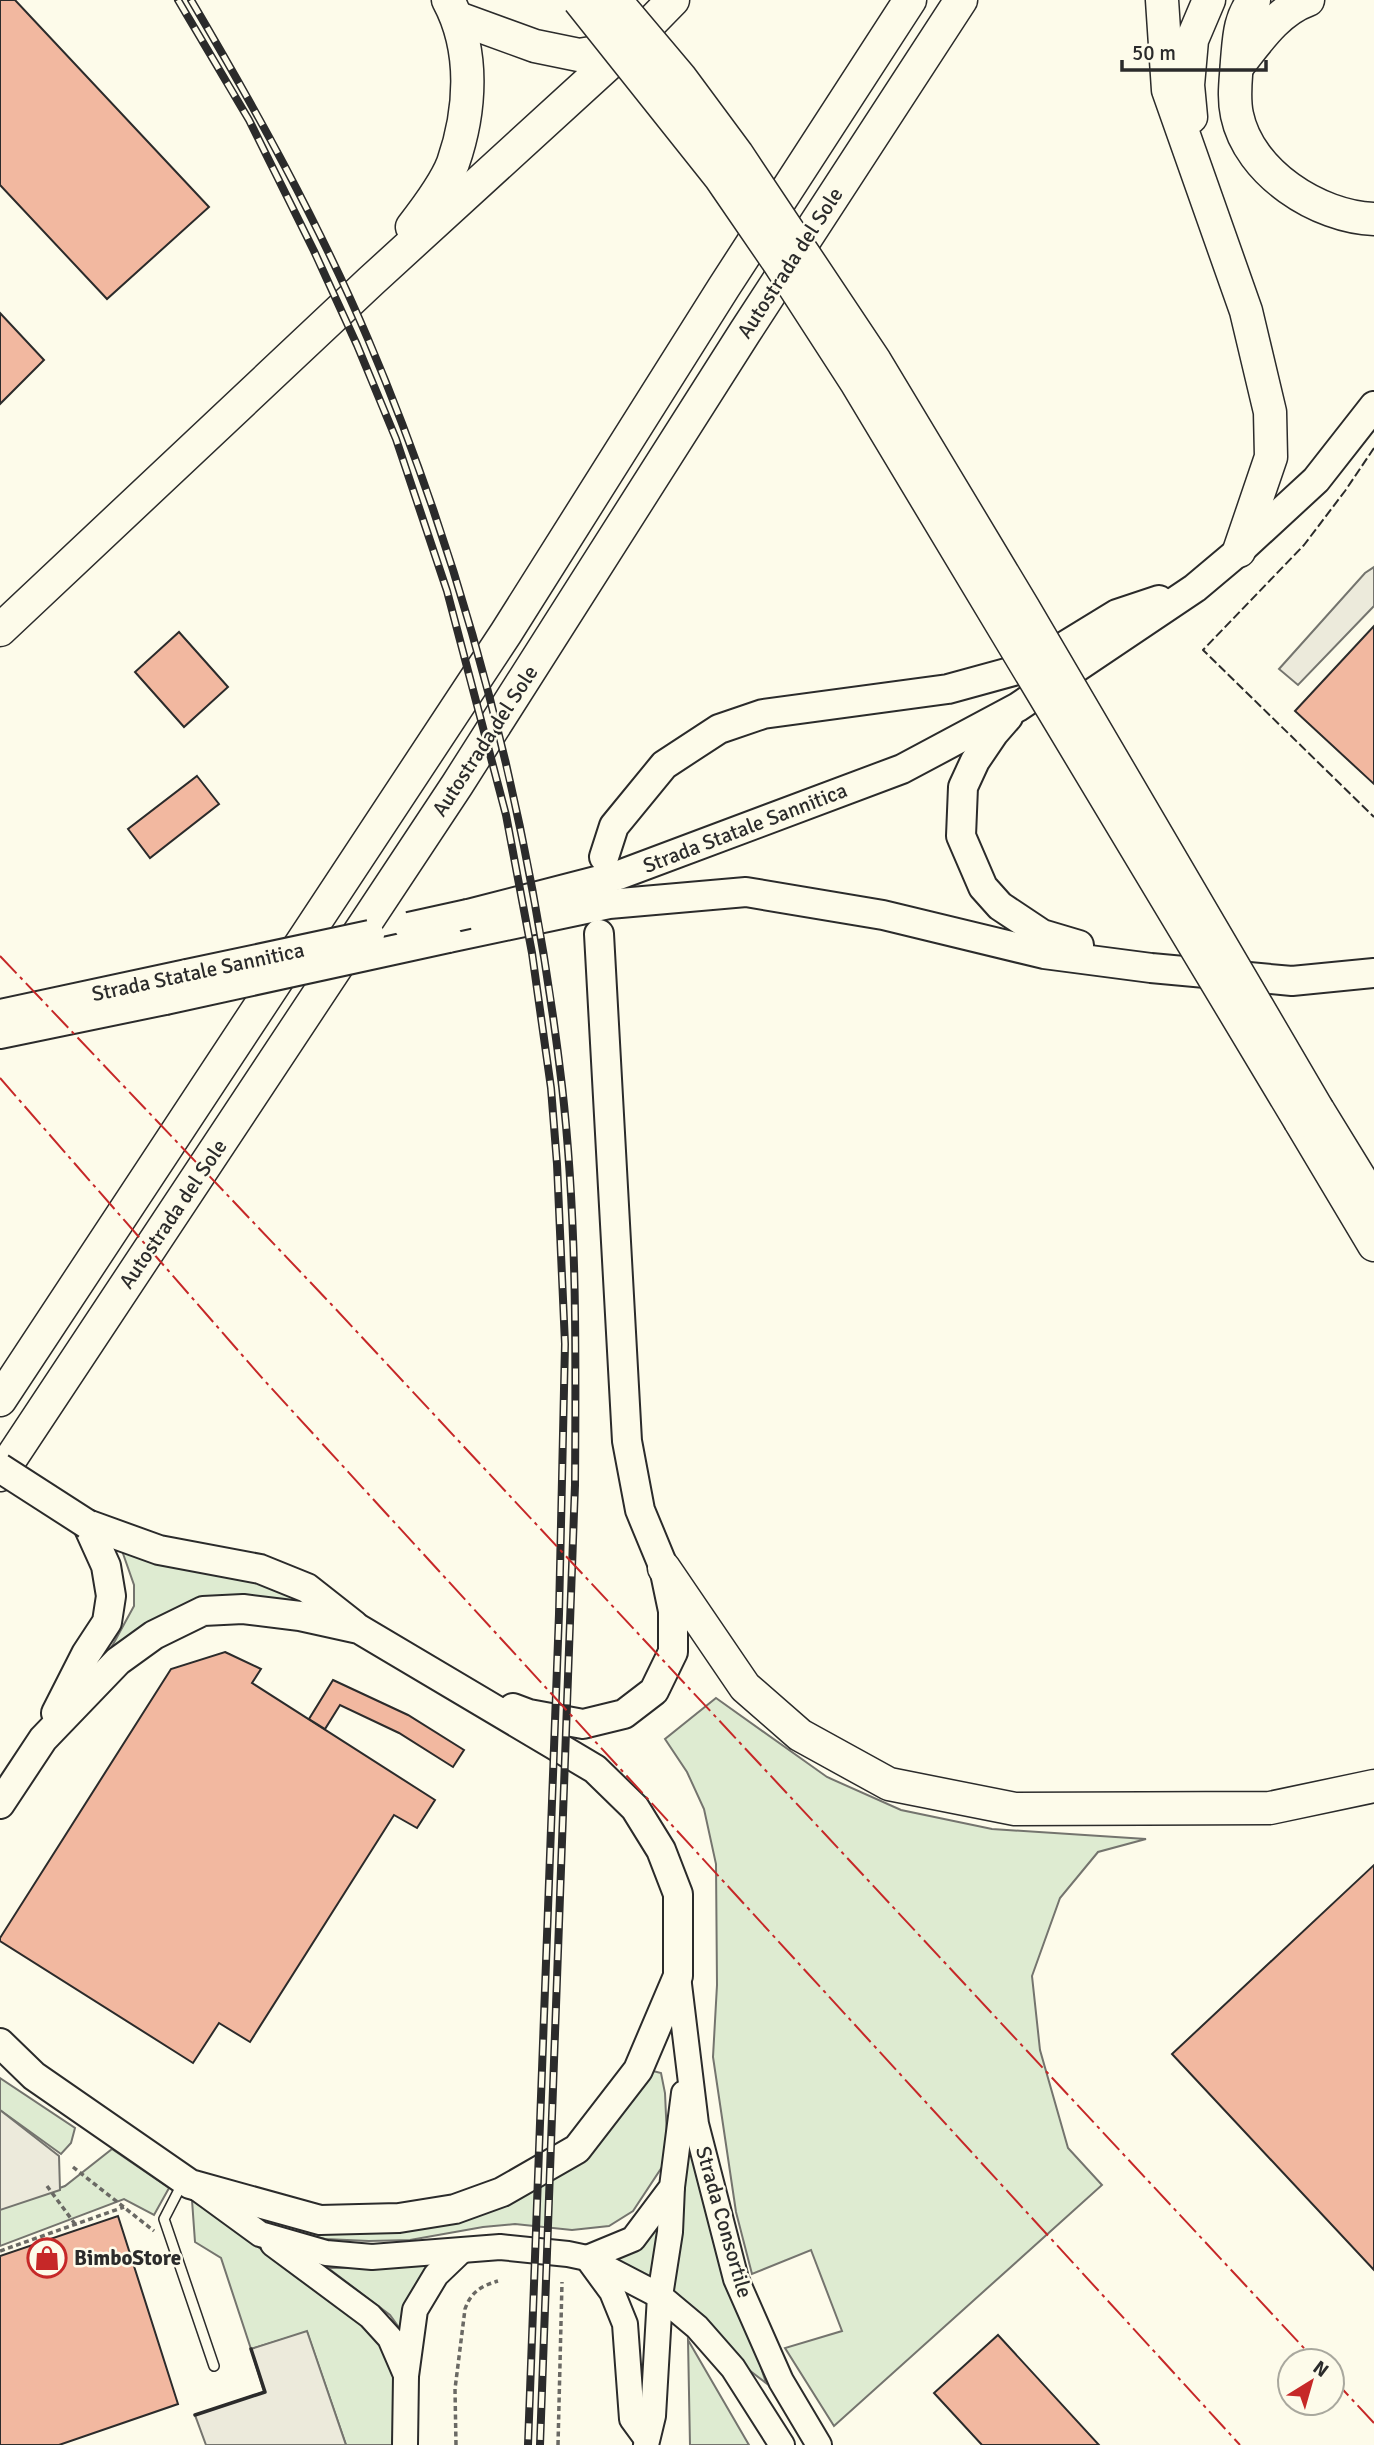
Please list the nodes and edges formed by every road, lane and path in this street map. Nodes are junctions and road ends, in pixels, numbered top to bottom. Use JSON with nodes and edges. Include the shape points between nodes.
{"nodes":[{"id":1,"x":579,"y":0,"type":"edge"},
{"id":2,"x":615,"y":0,"type":"edge"},
{"id":3,"x":673,"y":0,"type":"edge"},
{"id":4,"x":910,"y":0,"type":"edge"},
{"id":5,"x":961,"y":0,"type":"edge"},
{"id":6,"x":1162,"y":0,"type":"edge"},
{"id":7,"x":1209,"y":0,"type":"edge"},
{"id":8,"x":1254,"y":0,"type":"edge"},
{"id":9,"x":1308,"y":0,"type":"edge"},
{"id":10,"x":453,"y":9,"type":"edge"},
{"id":11,"x":627,"y":47,"type":"junction"},
{"id":12,"x":1237,"y":67,"type":"junction"},
{"id":13,"x":1197,"y":170,"type":"junction"},
{"id":14,"x":1374,"y":219,"type":"edge"},
{"id":15,"x":371,"y":281,"type":"junction"},
{"id":16,"x":1374,"y":406,"type":"edge"},
{"id":17,"x":1238,"y":551,"type":"junction"},
{"id":18,"x":1195,"y":588,"type":"junction"},
{"id":19,"x":0,"y":630,"type":"edge"},
{"id":20,"x":1018,"y":707,"type":"junction"},
{"id":21,"x":604,"y":857,"type":"dead end"},
{"id":22,"x":599,"y":934,"type":"dead end"},
{"id":23,"x":1152,"y":968,"type":"junction"},
{"id":24,"x":1374,"y":973,"type":"edge"},
{"id":25,"x":0,"y":1014,"type":"edge"},
{"id":26,"x":0,"y":1034,"type":"edge"},
{"id":27,"x":1309,"y":1115,"type":"junction"},
{"id":28,"x":1374,"y":1201,"type":"edge"},
{"id":29,"x":1374,"y":1245,"type":"edge"},
{"id":30,"x":0,"y":1400,"type":"edge"},
{"id":31,"x":0,"y":1468,"type":"edge"},
{"id":32,"x":0,"y":1475,"type":"edge"},
{"id":33,"x":87,"y":1524,"type":"junction"},
{"id":34,"x":664,"y":1568,"type":"junction"},
{"id":35,"x":359,"y":1629,"type":"junction"},
{"id":36,"x":453,"y":1684,"type":"junction"},
{"id":37,"x":43,"y":1739,"type":"junction"},
{"id":38,"x":1374,"y":1786,"type":"edge"},
{"id":39,"x":0,"y":1804,"type":"edge"},
{"id":40,"x":678,"y":1976,"type":"junction"},
{"id":41,"x":15,"y":2062,"type":"edge"},
{"id":42,"x":689,"y":2066,"type":"junction"},
{"id":43,"x":73,"y":2167,"type":"dead end"},
{"id":44,"x":187,"y":2181,"type":"junction"},
{"id":45,"x":47,"y":2186,"type":"dead end"},
{"id":46,"x":672,"y":2187,"type":"junction"},
{"id":47,"x":124,"y":2207,"type":"junction"},
{"id":48,"x":75,"y":2224,"type":"junction"},
{"id":49,"x":260,"y":2234,"type":"junction"},
{"id":50,"x":174,"y":2246,"type":"junction"},
{"id":51,"x":1,"y":2250,"type":"edge"},
{"id":52,"x":460,"y":2252,"type":"junction"},
{"id":53,"x":587,"y":2259,"type":"junction"},
{"id":54,"x":498,"y":2281,"type":"dead end"},
{"id":55,"x":562,"y":2282,"type":"dead end"},
{"id":56,"x":660,"y":2296,"type":"junction"},
{"id":57,"x":214,"y":2366,"type":"dead end"},
{"id":58,"x":406,"y":2376,"type":"junction"},
{"id":59,"x":646,"y":2442,"type":"edge"},
{"id":60,"x":405,"y":2445,"type":"edge"},
{"id":61,"x":456,"y":2445,"type":"edge"},
{"id":62,"x":558,"y":2445,"type":"edge"},
{"id":63,"x":782,"y":2445,"type":"edge"},
{"id":64,"x":819,"y":2445,"type":"edge"}],
"edges":[{"from":1,"to":27,"type":"highway","bridge":true,"via":[[720,177],[828,338]]},
{"from":2,"to":27,"type":"highway","bridge":true,"via":[[737,154],[875,362],[1023,607]]},
{"from":3,"to":11,"type":"highway"},
{"from":4,"to":30,"type":"highway","name":"Autostrada del Sole","via":[[506,633]]},
{"from":5,"to":32,"type":"highway","name":"Autostrada del Sole","via":[[457,785]]},
{"from":6,"to":13,"type":"highway","via":[[1168,90]]},
{"from":7,"to":13,"type":"highway","via":[[1192,40],[1188,85]]},
{"from":8,"to":12,"type":"highway","via":[[1240,30]]},
{"from":9,"to":12,"type":"highway","via":[[1271,24]]},
{"from":10,"to":11,"type":"highway","via":[[536,46],[579,55]]},
{"from":10,"to":15,"type":"highway","via":[[467,63],[468,105],[452,165]]},
{"from":11,"to":15,"type":"highway"},
{"from":12,"to":14,"type":"highway","via":[[1237,116],[1248,144],[1268,168],[1292,191],[1323,209]]},
{"from":13,"to":17,"type":"highway","via":[[1246,312],[1270,412],[1270,457]]},
{"from":15,"to":19,"type":"highway"},
{"from":16,"to":17,"type":"main road","name":"Strada Statale Sannitica","via":[[1316,480]]},
{"from":17,"to":18,"type":"main road","name":"Strada Statale Sannitica"},
{"from":18,"to":20,"type":"main road","name":"Strada Statale Sannitica"},
{"from":18,"to":21,"type":"main road","via":[[1117,614],[1032,666],[948,689],[763,714],[719,729],[664,765],[614,826]]},
{"from":20,"to":23,"type":"main road","via":[[994,733],[963,788],[961,836],[983,887],[1000,906],[1042,934]]},
{"from":20,"to":25,"type":"main road","name":"Strada Statale Sannitica","bridge":true,"via":[[902,769],[619,875],[468,914]]},
{"from":22,"to":34,"type":"main road","via":[[627,1441],[640,1510]]},
{"from":23,"to":24,"type":"main road","via":[[1292,981]]},
{"from":23,"to":26,"type":"main road","name":"Strada Statale Sannitica","bridge":true,"via":[[1044,954],[883,915],[746,892],[609,904]]},
{"from":27,"to":28,"type":"highway"},
{"from":27,"to":29,"type":"highway"},
{"from":31,"to":33,"type":"main road","bridge":true},
{"from":33,"to":35,"type":"main road","via":[[159,1550],[260,1569],[307,1588]]},
{"from":33,"to":37,"type":"main road","via":[[106,1566],[111,1596],[107,1622]]},
{"from":34,"to":36,"type":"main road","via":[[673,1611],[673,1652],[654,1691],[624,1714],[583,1724],[529,1714]]},
{"from":34,"to":38,"type":"highway","via":[[745,1687],[800,1735],[889,1784],[1015,1809],[1270,1808]]},
{"from":35,"to":36,"type":"main road"},
{"from":35,"to":37,"type":"main road","via":[[255,1610],[203,1611],[153,1635],[118,1661]]},
{"from":36,"to":40,"type":"main road","via":[[594,1769],[635,1808],[660,1850],[678,1894]]},
{"from":37,"to":39,"type":"main road"},
{"from":40,"to":42,"type":"main road","name":"Strada Consortile"},
{"from":40,"to":44,"type":"main road","via":[[638,2070],[577,2149],[502,2192],[455,2210],[399,2218],[320,2220]]},
{"from":41,"to":44,"type":"main road"},
{"from":42,"to":46,"type":"main road"},
{"from":42,"to":64,"type":"main road","name":"Strada Consortile","via":[[696,2124],[736,2279],[781,2381]]},
{"from":43,"to":47,"type":"path"},
{"from":44,"to":49,"type":"main road"},
{"from":44,"to":50,"type":"lane","via":[[164,2219]]},
{"from":45,"to":48,"type":"path"},
{"from":46,"to":53,"type":"main road","via":[[633,2239]]},
{"from":46,"to":56,"type":"main road"},
{"from":47,"to":48,"type":"path"},
{"from":47,"to":50,"type":"path"},
{"from":48,"to":51,"type":"path"},
{"from":49,"to":52,"type":"main road","via":[[326,2253],[372,2257]]},
{"from":49,"to":58,"type":"main road","via":[[370,2316],[390,2338]]},
{"from":50,"to":57,"type":"lane"},
{"from":52,"to":53,"type":"main road","via":[[500,2248],[568,2253]]},
{"from":52,"to":58,"type":"main road","via":[[436,2276],[415,2310]]},
{"from":53,"to":56,"type":"main road"},
{"from":53,"to":59,"type":"main road","via":[[612,2292],[625,2324],[632,2419]]},
{"from":54,"to":61,"type":"path","via":[[475,2292],[465,2309],[455,2389]]},
{"from":55,"to":62,"type":"path"},
{"from":56,"to":59,"type":"main road","via":[[653,2416]]},
{"from":56,"to":63,"type":"main road","via":[[697,2327],[733,2368]]},
{"from":58,"to":60,"type":"main road"}]}
